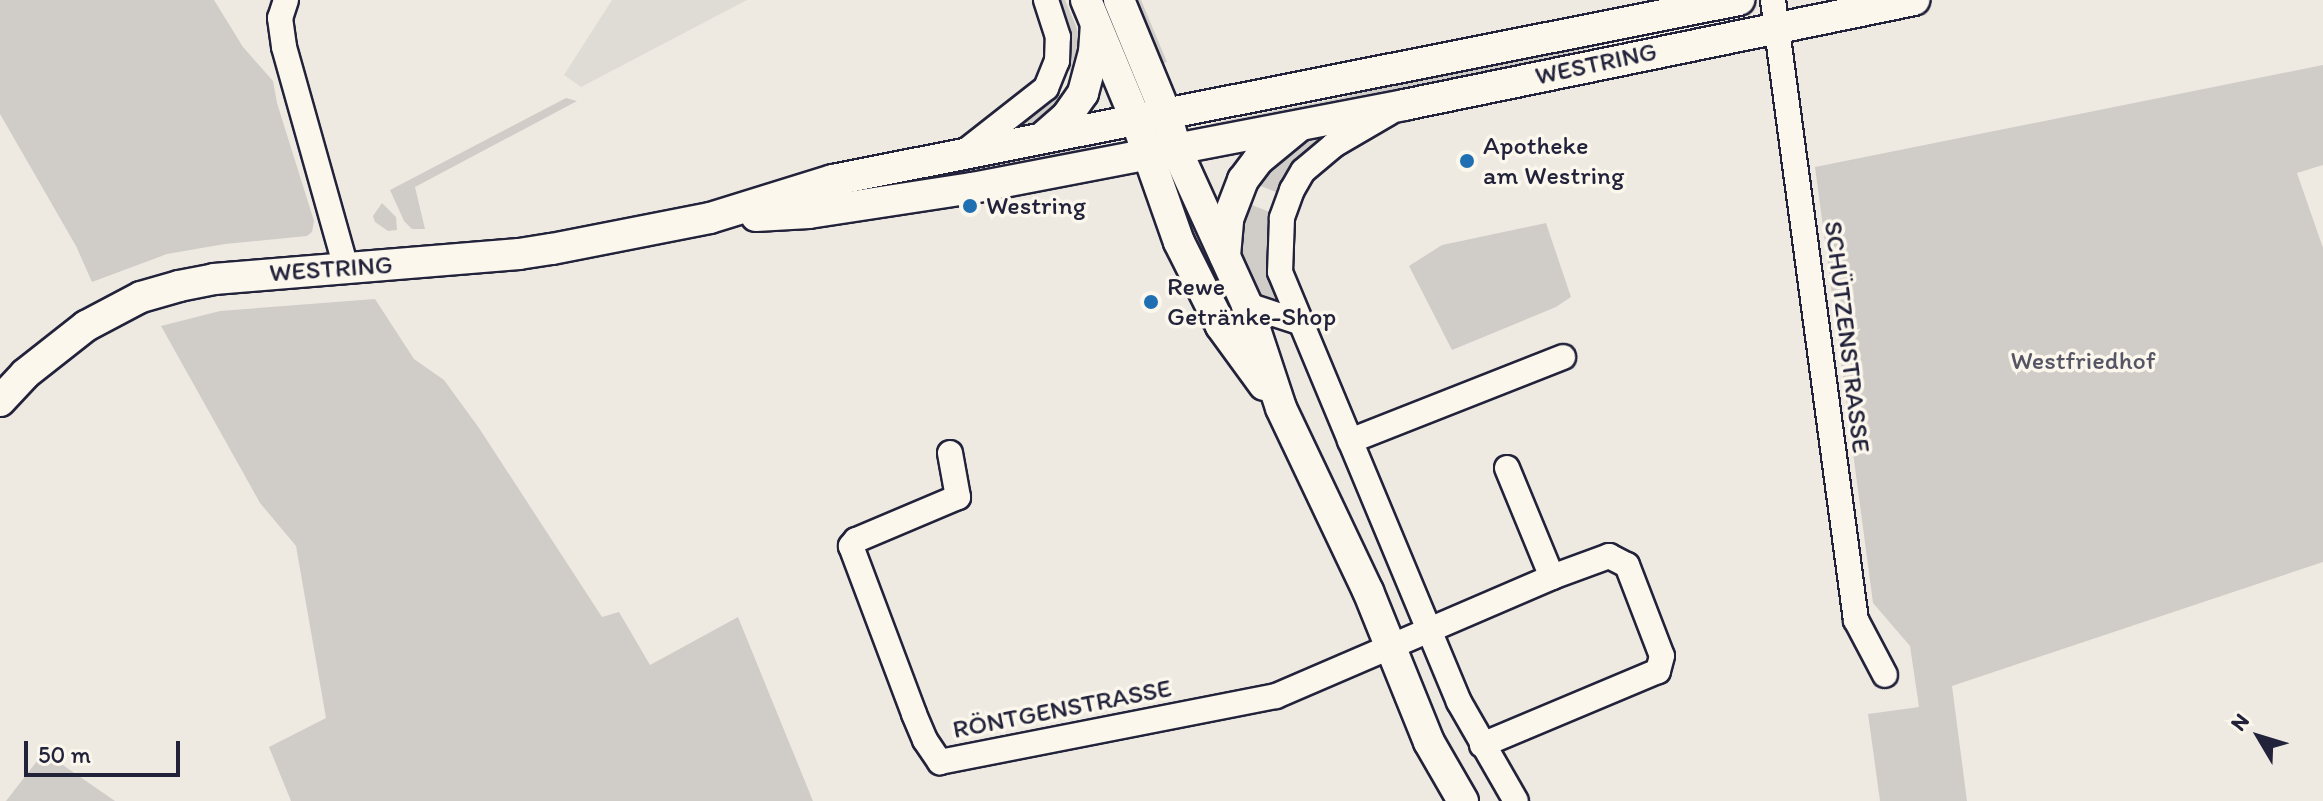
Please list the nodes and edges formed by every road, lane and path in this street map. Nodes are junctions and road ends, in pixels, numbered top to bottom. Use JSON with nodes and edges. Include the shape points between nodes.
{"nodes":[{"id":1,"x":286,"y":0,"type":"edge"},
{"id":2,"x":1046,"y":0,"type":"edge"},
{"id":3,"x":1119,"y":0,"type":"edge"},
{"id":4,"x":1739,"y":0,"type":"edge"},
{"id":5,"x":1914,"y":0,"type":"edge"},
{"id":6,"x":1091,"y":11,"type":"edge"},
{"id":7,"x":1774,"y":14,"type":"edge"},
{"id":8,"x":1404,"y":105,"type":"junction"},
{"id":9,"x":1166,"y":114,"type":"junction"},
{"id":10,"x":1136,"y":120,"type":"junction"},
{"id":11,"x":1306,"y":121,"type":"junction"},
{"id":12,"x":1042,"y":138,"type":"junction"},
{"id":13,"x":1162,"y":151,"type":"junction"},
{"id":14,"x":962,"y":154,"type":"junction"},
{"id":15,"x":710,"y":218,"type":"junction"},
{"id":16,"x":1225,"y":262,"type":"junction"},
{"id":17,"x":335,"y":268,"type":"junction"},
{"id":18,"x":1247,"y":305,"type":"junction"},
{"id":19,"x":1299,"y":322,"type":"junction"},
{"id":20,"x":1563,"y":357,"type":"dead end"},
{"id":21,"x":0,"y":401,"type":"edge"},
{"id":22,"x":1281,"y":408,"type":"junction"},
{"id":23,"x":1350,"y":441,"type":"junction"},
{"id":24,"x":950,"y":453,"type":"dead end"},
{"id":25,"x":1507,"y":468,"type":"dead end"},
{"id":26,"x":1552,"y":577,"type":"junction"},
{"id":27,"x":1428,"y":629,"type":"junction"},
{"id":28,"x":1390,"y":646,"type":"junction"},
{"id":29,"x":1885,"y":675,"type":"dead end"},
{"id":30,"x":1482,"y":745,"type":"junction"},
{"id":31,"x":1463,"y":801,"type":"edge"},
{"id":32,"x":1516,"y":801,"type":"edge"}],
"edges":[{"from":1,"to":17,"type":"street","via":[[280,18],[284,47]]},
{"from":2,"to":14,"type":"street","via":[[1058,37],[1057,61],[1046,88]]},
{"from":3,"to":9,"type":"main road"},
{"from":4,"to":9,"type":"main road","name":"WESTRING"},
{"from":5,"to":7,"type":"main road","name":"WESTRING"},
{"from":6,"to":10,"type":"main road"},
{"from":6,"to":12,"type":"main road","via":[[1094,52],[1083,93]]},
{"from":7,"to":8,"type":"main road","name":"WESTRING"},
{"from":7,"to":29,"type":"street","name":"SCHÜTZENSTRASSE","via":[[1856,620]]},
{"from":8,"to":11,"type":"main road","name":"WESTRING"},
{"from":8,"to":19,"type":"street","via":[[1334,145],[1303,171],[1292,190],[1282,218],[1280,272]]},
{"from":9,"to":10,"type":"main road","name":"WESTRING"},
{"from":9,"to":13,"type":"main road"},
{"from":10,"to":12,"type":"main road","name":"WESTRING"},
{"from":10,"to":13,"type":"main road"},
{"from":11,"to":13,"type":"main road","name":"WESTRING"},
{"from":11,"to":16,"type":"main road","via":[[1276,143],[1243,180],[1228,219]]},
{"from":12,"to":14,"type":"main road","name":"WESTRING"},
{"from":13,"to":15,"type":"main road","name":"WESTRING","via":[[809,213]]},
{"from":13,"to":16,"type":"main road"},
{"from":13,"to":22,"type":"main road","via":[[1179,242],[1221,326]]},
{"from":14,"to":15,"type":"main road","name":"WESTRING","via":[[833,180]]},
{"from":15,"to":17,"type":"main road","name":"WESTRING","via":[[519,254]]},
{"from":16,"to":18,"type":"main road"},
{"from":17,"to":21,"type":"main road","name":"WESTRING","via":[[214,279],[141,297],[86,326]]},
{"from":18,"to":19,"type":"street"},
{"from":18,"to":22,"type":"main road"},
{"from":19,"to":23,"type":"street"},
{"from":20,"to":23,"type":"street"},
{"from":22,"to":28,"type":"main road"},
{"from":23,"to":27,"type":"street"},
{"from":24,"to":28,"type":"street","name":"RÖNTGENSTRASSE","via":[[958,497],[851,546],[914,714],[940,762],[1276,696]]},
{"from":25,"to":26,"type":"street"},
{"from":26,"to":27,"type":"street"},
{"from":26,"to":30,"type":"street","via":[[1609,556],[1627,565],[1662,656],[1658,671]]},
{"from":27,"to":28,"type":"street"},
{"from":27,"to":30,"type":"street"},
{"from":28,"to":31,"type":"main road","via":[[1429,742]]},
{"from":30,"to":32,"type":"street"}]}
